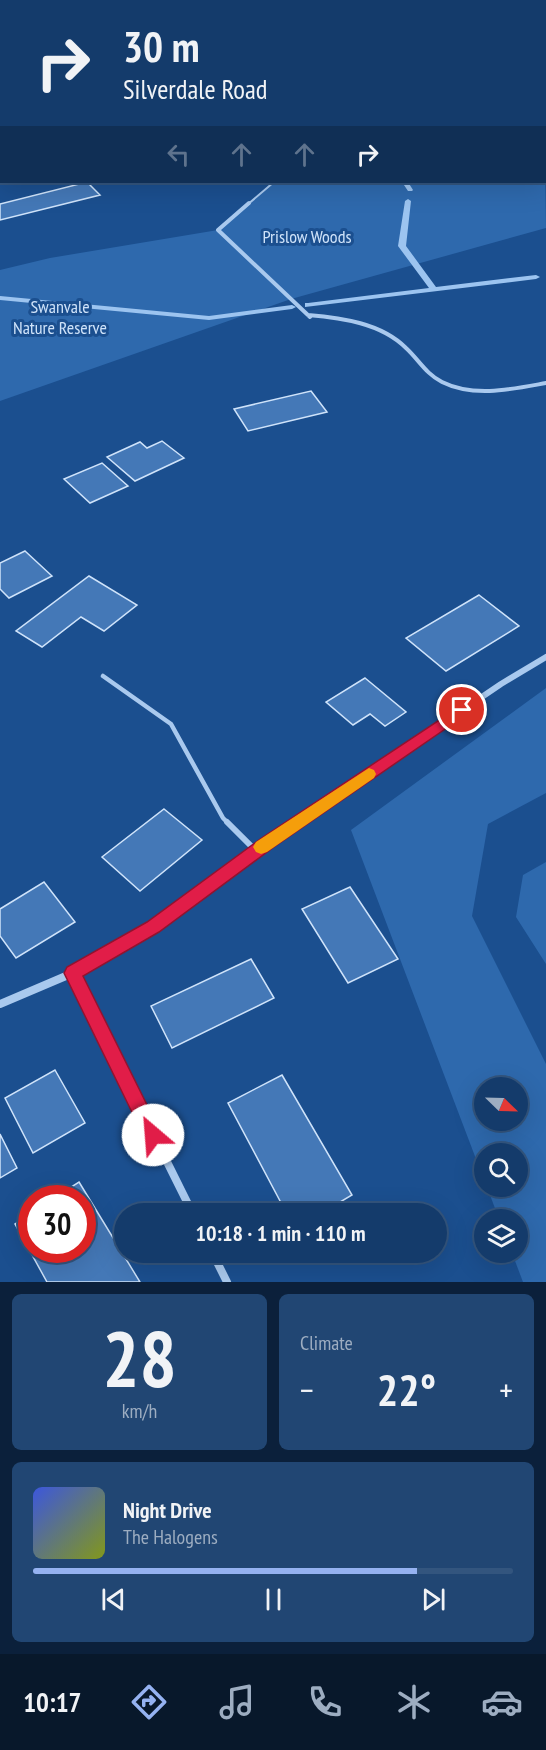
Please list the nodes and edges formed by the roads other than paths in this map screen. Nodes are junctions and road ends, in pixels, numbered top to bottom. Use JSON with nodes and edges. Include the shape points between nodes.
{"nodes":[{"id":1,"x":273,"y":183,"type":"edge"},
{"id":2,"x":546,"y":383,"type":"edge"},
{"id":3,"x":546,"y":657,"type":"edge"},
{"id":4,"x":103,"y":675,"type":"dead end"},
{"id":5,"x":256,"y":851,"type":"junction"},
{"id":6,"x":73,"y":973,"type":"junction"},
{"id":7,"x":0,"y":1004,"type":"edge"},
{"id":8,"x":188,"y":1203,"type":"edge"},
{"id":9,"x":218,"y":1263,"type":"edge"},
{"id":10,"x":227,"y":1282,"type":"edge"}],
"edges":[{"from":1,"to":2,"type":"lane","via":[[218,230],[309,316],[338,318],[384,333],[404,345],[432,377],[451,386],[474,391],[508,390]]},
{"from":3,"to":5,"type":"street"},
{"from":4,"to":5,"type":"lane","via":[[171,724],[223,818]]},
{"from":5,"to":6,"type":"street","via":[[153,927]]},
{"from":6,"to":7,"type":"street"},
{"from":6,"to":8,"type":"street"},
{"from":9,"to":10,"type":"street"}]}
